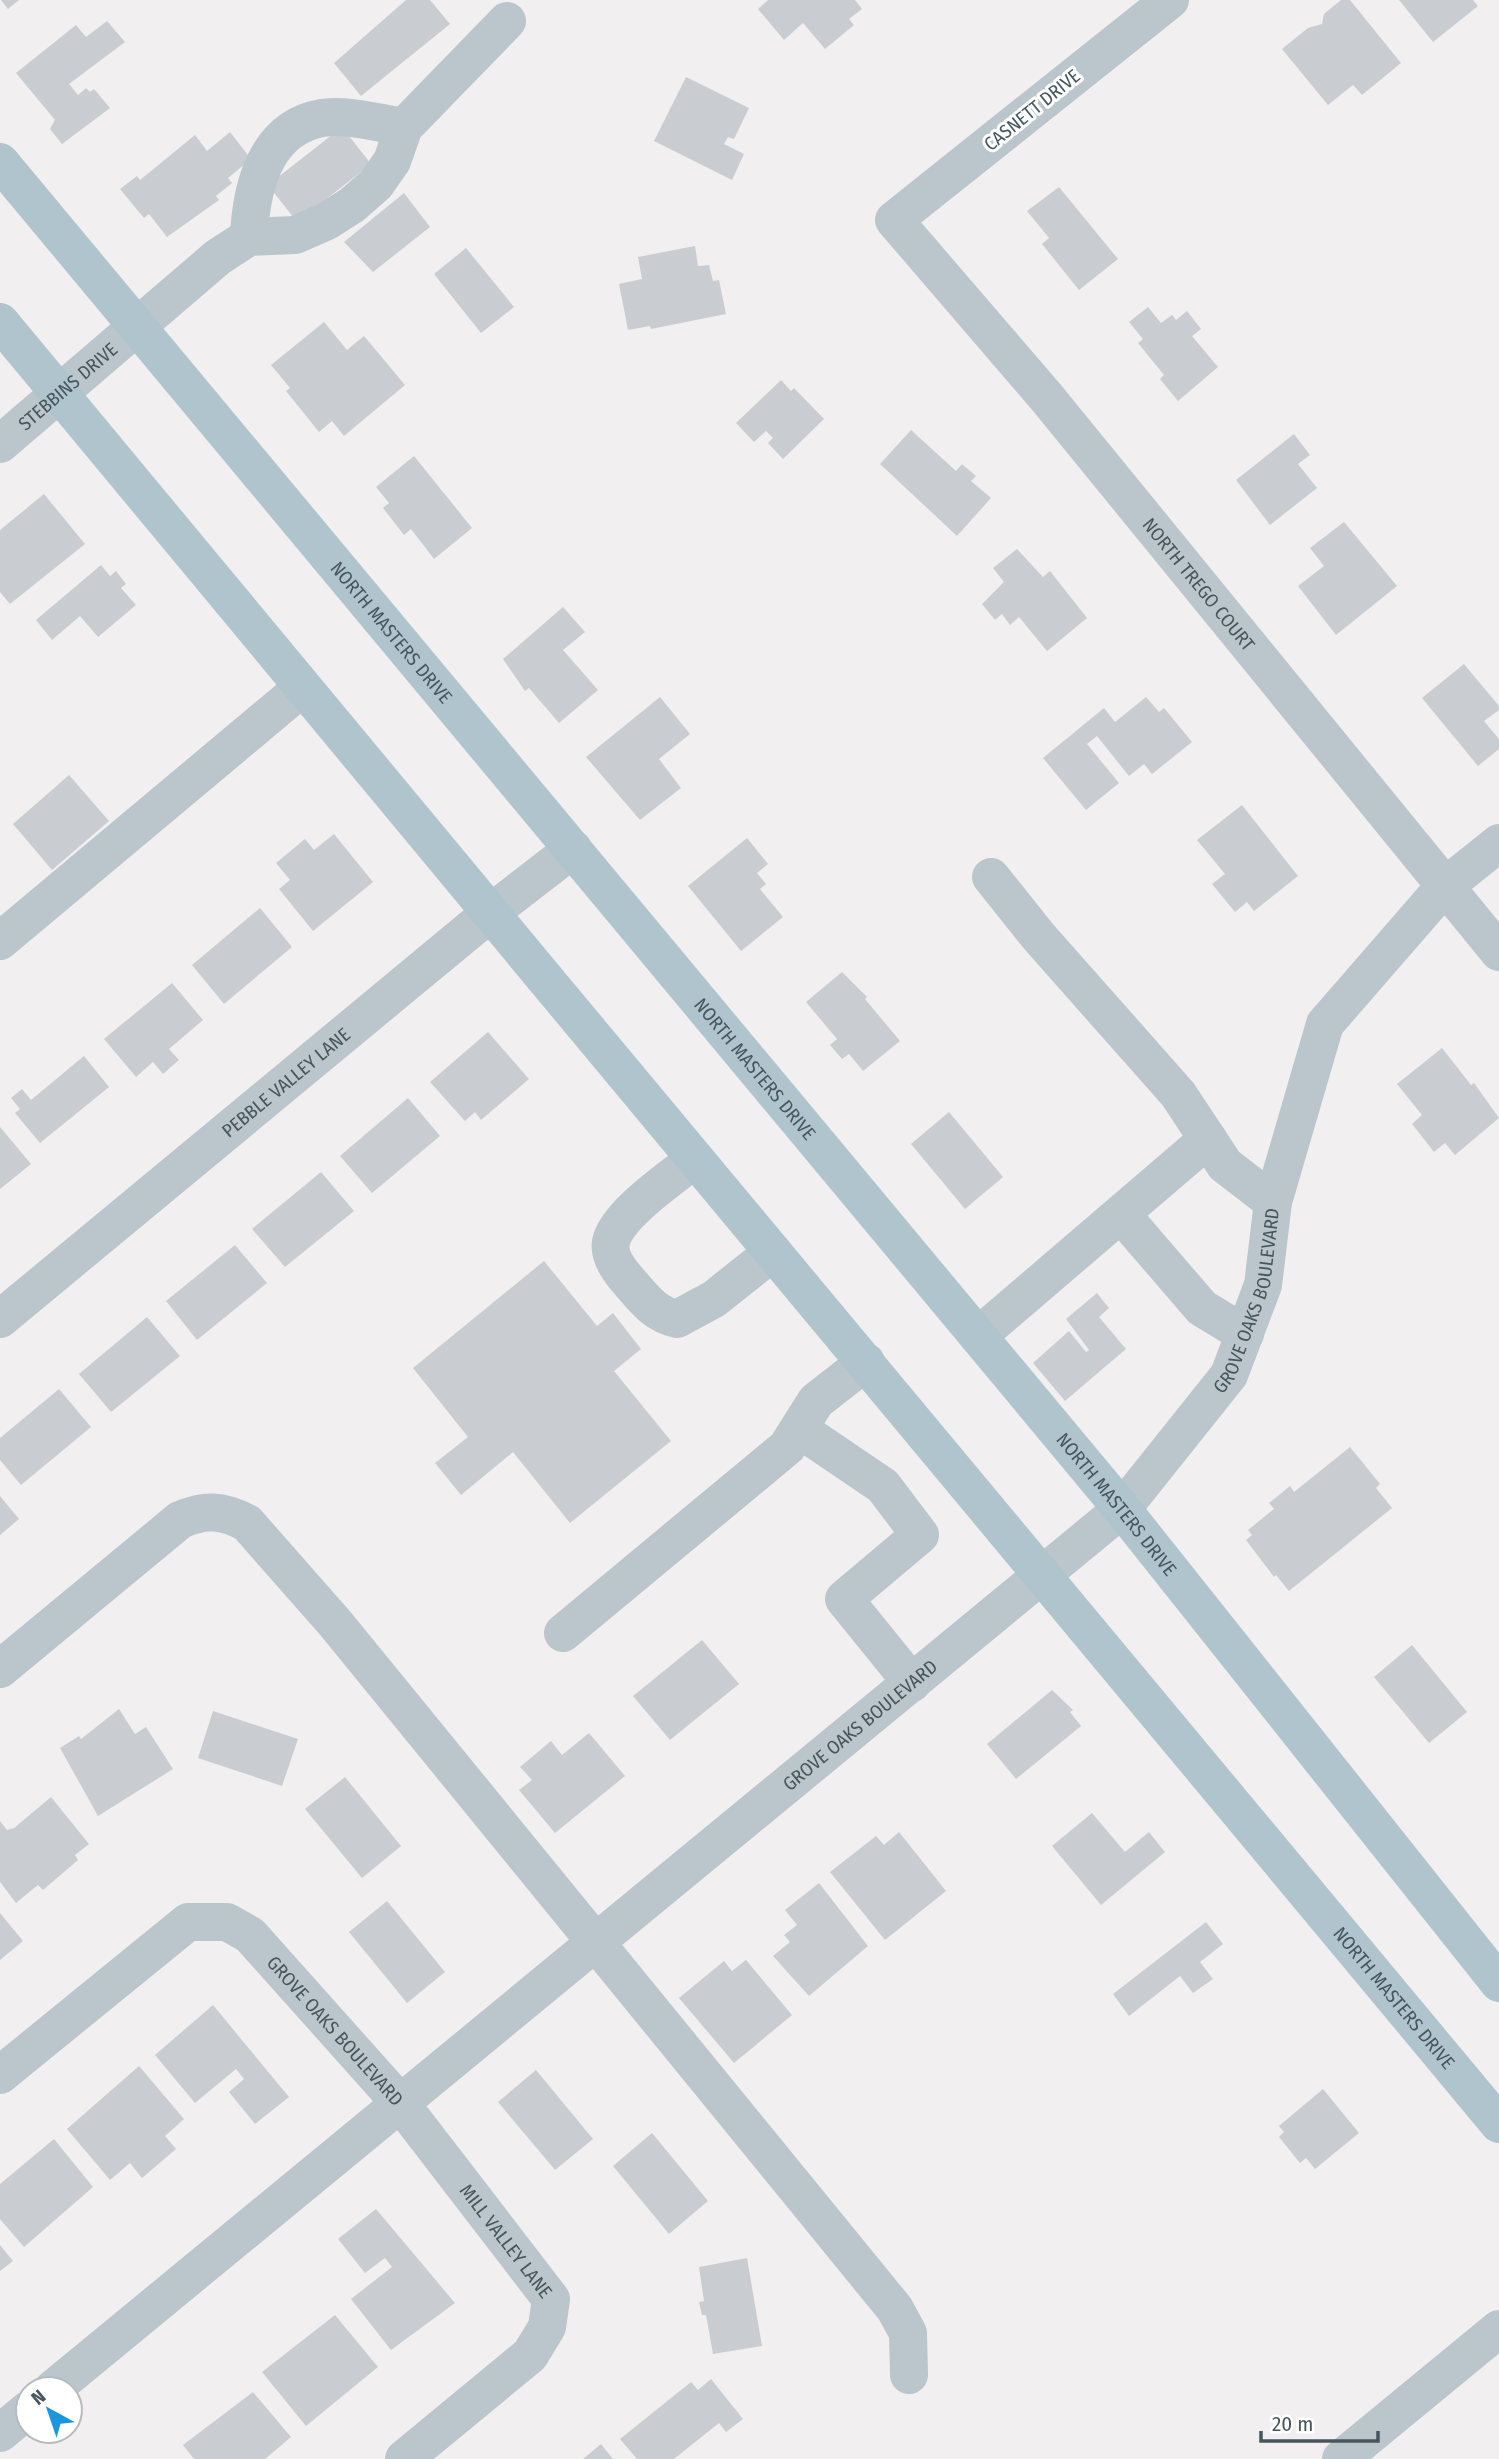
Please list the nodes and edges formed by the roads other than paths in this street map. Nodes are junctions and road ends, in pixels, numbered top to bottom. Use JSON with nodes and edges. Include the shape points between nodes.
{"nodes":[{"id":1,"x":1170,"y":0,"type":"edge"},
{"id":2,"x":507,"y":21,"type":"dead end"},
{"id":3,"x":404,"y":127,"type":"junction"},
{"id":4,"x":0,"y":162,"type":"edge"},
{"id":5,"x":894,"y":220,"type":"joint"},
{"id":6,"x":249,"y":237,"type":"junction"},
{"id":7,"x":0,"y":323,"type":"edge"},
{"id":8,"x":134,"y":327,"type":"junction"},
{"id":9,"x":60,"y":395,"type":"junction"},
{"id":10,"x":0,"y":444,"type":"edge"},
{"id":11,"x":302,"y":688,"type":"junction"},
{"id":12,"x":1499,"y":843,"type":"edge"},
{"id":13,"x":573,"y":849,"type":"junction"},
{"id":14,"x":991,"y":877,"type":"dead end"},
{"id":15,"x":1444,"y":887,"type":"junction"},
{"id":16,"x":489,"y":914,"type":"junction"},
{"id":17,"x":0,"y":941,"type":"edge"},
{"id":18,"x":1499,"y":952,"type":"edge"},
{"id":19,"x":1208,"y":1139,"type":"junction"},
{"id":20,"x":695,"y":1159,"type":"junction"},
{"id":21,"x":1273,"y":1202,"type":"junction"},
{"id":22,"x":1121,"y":1214,"type":"junction"},
{"id":23,"x":773,"y":1252,"type":"junction"},
{"id":24,"x":0,"y":1320,"type":"edge"},
{"id":25,"x":1245,"y":1334,"type":"junction"},
{"id":26,"x":978,"y":1336,"type":"junction"},
{"id":27,"x":866,"y":1362,"type":"junction"},
{"id":28,"x":799,"y":1429,"type":"junction"},
{"id":29,"x":1122,"y":1509,"type":"junction"},
{"id":30,"x":1044,"y":1574,"type":"junction"},
{"id":31,"x":563,"y":1633,"type":"dead end"},
{"id":32,"x":0,"y":1669,"type":"edge"},
{"id":33,"x":912,"y":1683,"type":"junction"},
{"id":34,"x":594,"y":1944,"type":"junction"},
{"id":35,"x":1499,"y":1983,"type":"edge"},
{"id":36,"x":0,"y":2075,"type":"edge"},
{"id":37,"x":401,"y":2104,"type":"junction"},
{"id":38,"x":1499,"y":2124,"type":"edge"},
{"id":39,"x":1499,"y":2329,"type":"edge"},
{"id":40,"x":70,"y":2375,"type":"edge"},
{"id":41,"x":909,"y":2375,"type":"dead end"},
{"id":42,"x":14,"y":2422,"type":"edge"},
{"id":43,"x":0,"y":2433,"type":"edge"},
{"id":44,"x":404,"y":2459,"type":"edge"},
{"id":45,"x":1341,"y":2459,"type":"edge"}],
"edges":[{"from":1,"to":5,"type":"street","name":"CASNETT DRIVE"},
{"from":2,"to":3,"type":"street"},
{"from":3,"to":6,"type":"street","via":[[376,184],[352,205],[295,235]]},
{"from":3,"to":6,"type":"street","via":[[324,118],[294,128],[275,146],[258,174]]},
{"from":4,"to":8,"type":"main road","name":"NORTH MASTERS DRIVE"},
{"from":5,"to":15,"type":"street","name":"NORTH TREGO COURT","via":[[1047,398]]},
{"from":6,"to":8,"type":"street","name":"STEBBINS DRIVE"},
{"from":7,"to":9,"type":"main road","name":"NORTH MASTERS DRIVE"},
{"from":8,"to":9,"type":"street","name":"STEBBINS DRIVE"},
{"from":8,"to":13,"type":"main road","name":"NORTH MASTERS DRIVE"},
{"from":9,"to":10,"type":"street","name":"STEBBINS DRIVE"},
{"from":9,"to":11,"type":"main road","name":"NORTH MASTERS DRIVE"},
{"from":11,"to":16,"type":"main road","name":"NORTH MASTERS DRIVE"},
{"from":11,"to":17,"type":"street"},
{"from":12,"to":15,"type":"street","name":"GROVE OAKS BOULEVARD"},
{"from":13,"to":16,"type":"street","name":"PEBBLE VALLEY LANE"},
{"from":13,"to":26,"type":"main road","name":"NORTH MASTERS DRIVE"},
{"from":14,"to":19,"type":"street","via":[[1178,1094]]},
{"from":15,"to":18,"type":"street","name":"NORTH TREGO COURT"},
{"from":15,"to":21,"type":"street","name":"GROVE OAKS BOULEVARD","via":[[1325,1024]]},
{"from":16,"to":20,"type":"main road","name":"NORTH MASTERS DRIVE"},
{"from":16,"to":24,"type":"street","name":"PEBBLE VALLEY LANE"},
{"from":19,"to":21,"type":"street","via":[[1225,1165]]},
{"from":19,"to":22,"type":"street"},
{"from":20,"to":23,"type":"main road","name":"NORTH MASTERS DRIVE"},
{"from":20,"to":23,"type":"street","via":[[617,1227],[611,1243],[622,1274],[649,1306],[677,1319],[714,1299]]},
{"from":21,"to":25,"type":"street","name":"GROVE OAKS BOULEVARD","via":[[1263,1285]]},
{"from":22,"to":25,"type":"street","via":[[1202,1308]]},
{"from":22,"to":26,"type":"street"},
{"from":23,"to":27,"type":"main road","name":"NORTH MASTERS DRIVE"},
{"from":25,"to":29,"type":"street","name":"GROVE OAKS BOULEVARD","via":[[1229,1375]]},
{"from":26,"to":29,"type":"main road","name":"NORTH MASTERS DRIVE"},
{"from":27,"to":28,"type":"street","via":[[816,1401]]},
{"from":27,"to":30,"type":"main road","name":"NORTH MASTERS DRIVE"},
{"from":28,"to":31,"type":"street","via":[[787,1447]]},
{"from":28,"to":33,"type":"street","via":[[883,1486],[920,1535],[845,1599]]},
{"from":29,"to":30,"type":"street","name":"GROVE OAKS BOULEVARD"},
{"from":29,"to":35,"type":"main road","name":"NORTH MASTERS DRIVE"},
{"from":30,"to":33,"type":"street","name":"GROVE OAKS BOULEVARD"},
{"from":30,"to":38,"type":"main road","name":"NORTH MASTERS DRIVE"},
{"from":32,"to":34,"type":"street","via":[[180,1520],[205,1513],[231,1514],[260,1533]]},
{"from":33,"to":34,"type":"street","name":"GROVE OAKS BOULEVARD"},
{"from":34,"to":37,"type":"street","name":"GROVE OAKS BOULEVARD"},
{"from":34,"to":41,"type":"street","via":[[895,2309],[908,2333]]},
{"from":36,"to":37,"type":"street","name":"GROVE OAKS BOULEVARD","via":[[188,1922],[227,1922],[250,1935]]},
{"from":37,"to":40,"type":"street"},
{"from":37,"to":44,"type":"street","name":"MILL VALLEY LANE","via":[[551,2299],[547,2327],[530,2355]]},
{"from":39,"to":45,"type":"street"},
{"from":42,"to":43,"type":"street"}]}
